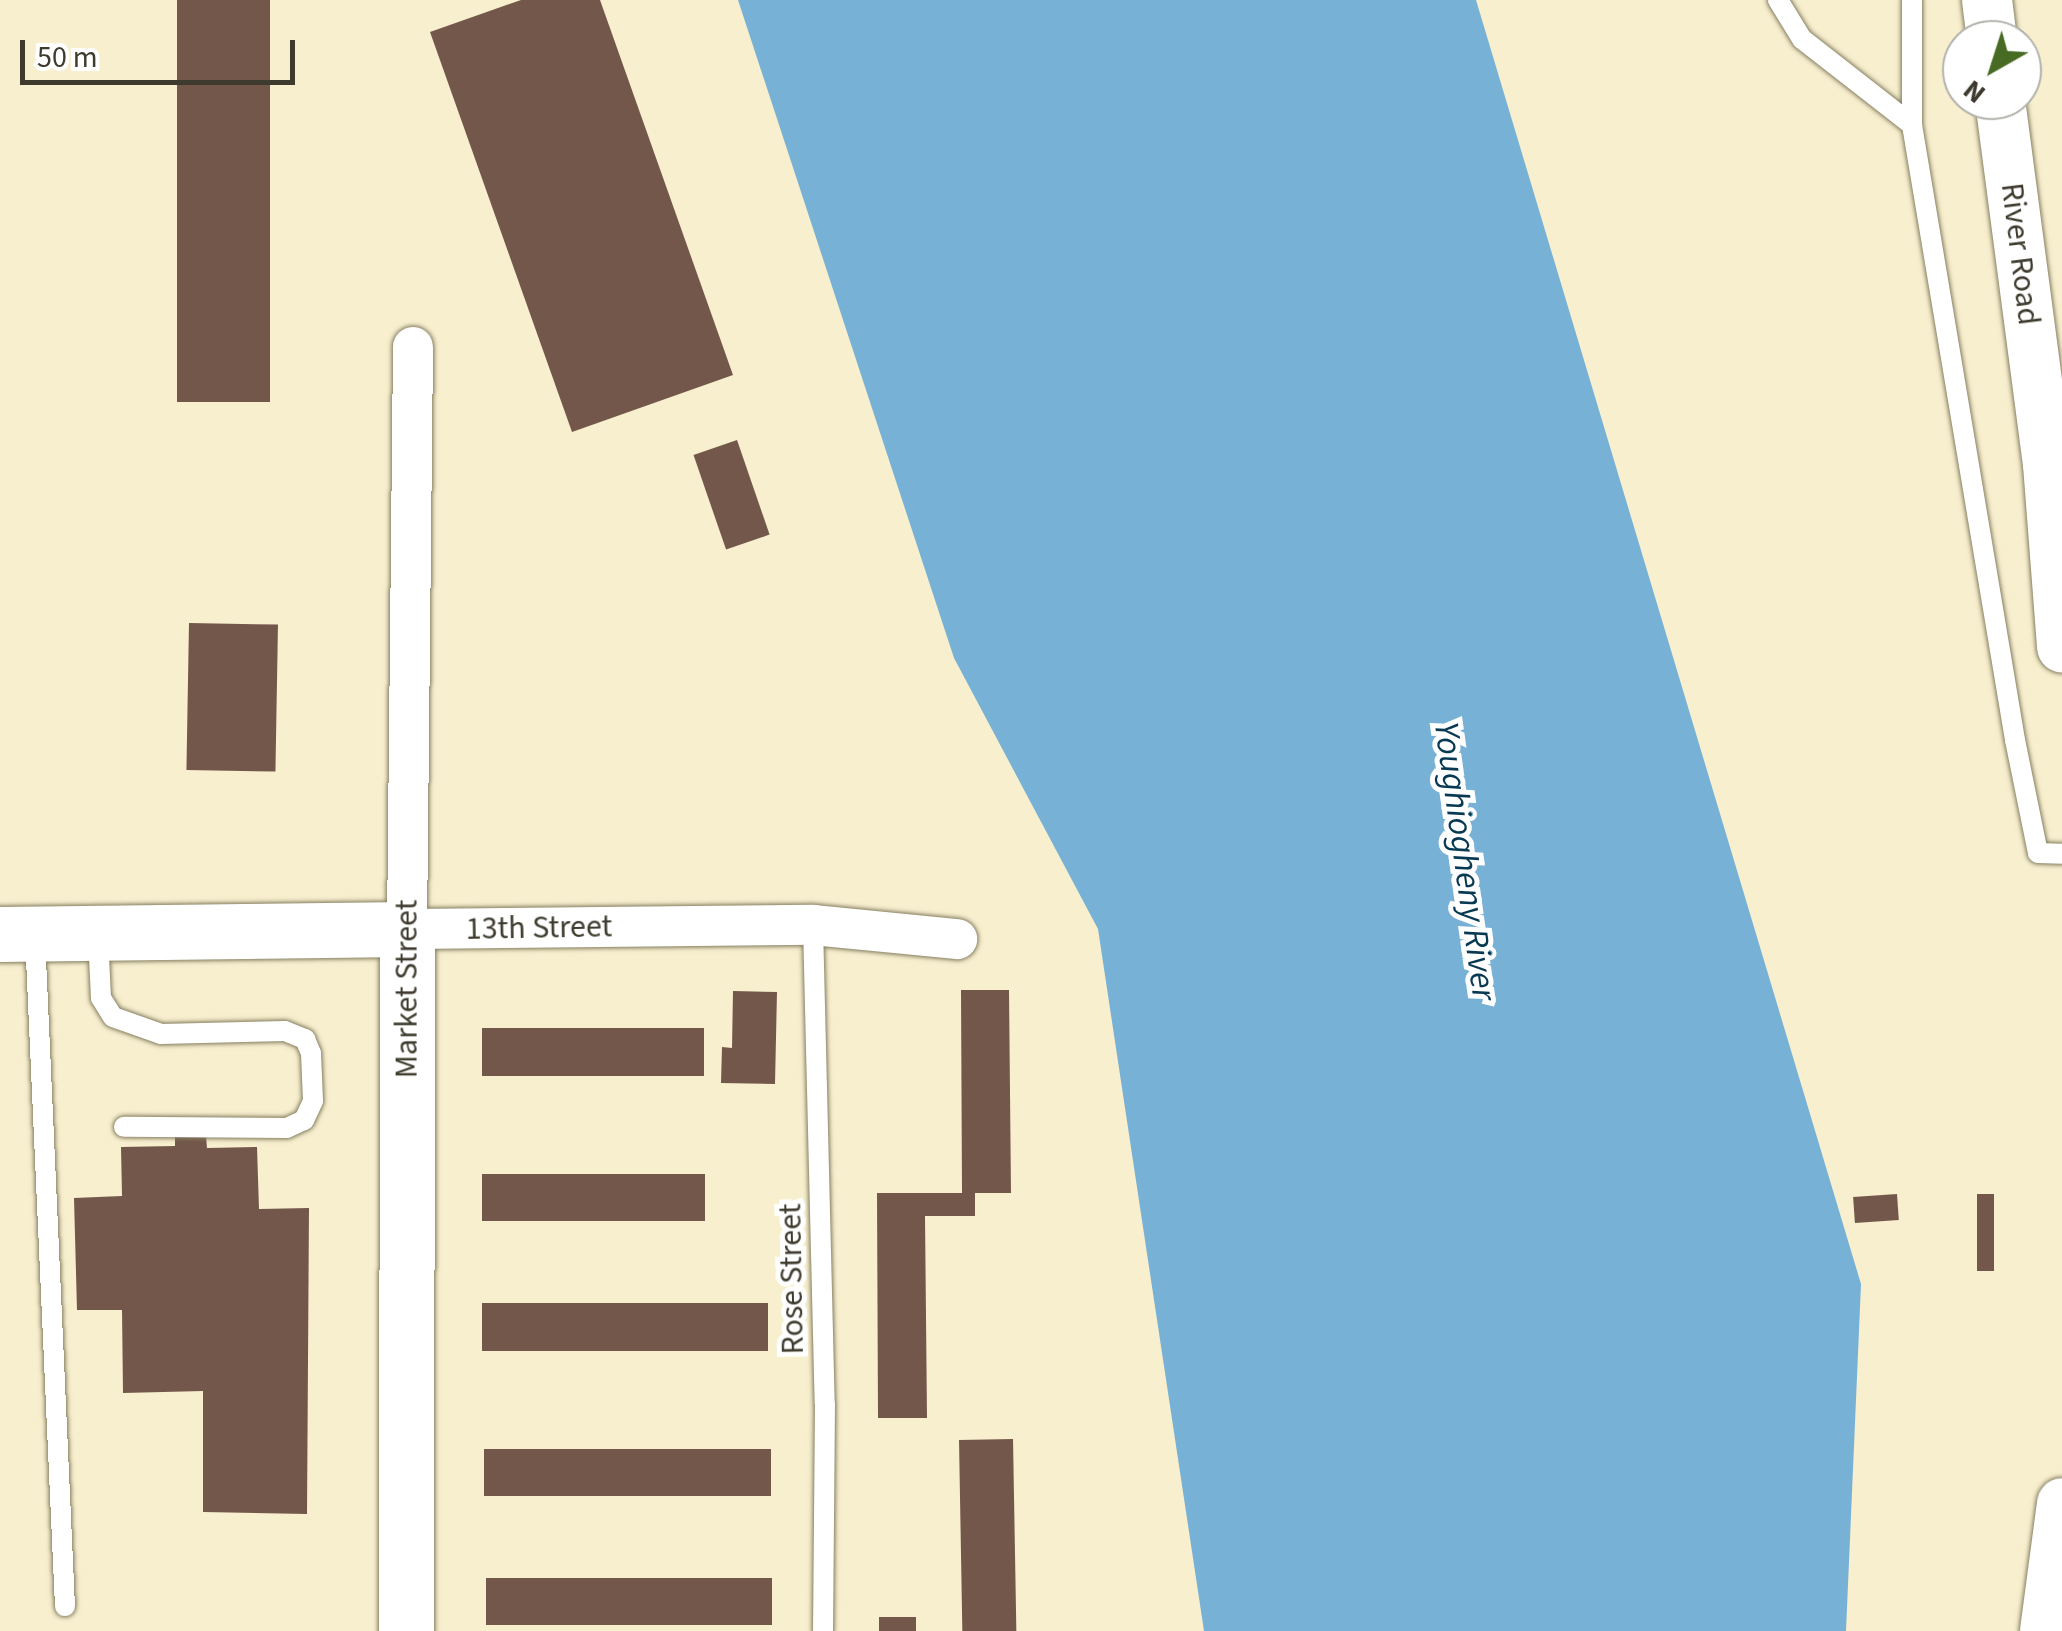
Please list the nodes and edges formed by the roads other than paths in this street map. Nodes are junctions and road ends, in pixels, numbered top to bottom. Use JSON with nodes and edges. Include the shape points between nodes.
{"nodes":[{"id":1,"x":1778,"y":0,"type":"edge"},
{"id":2,"x":1912,"y":0,"type":"edge"},
{"id":3,"x":2003,"y":120,"type":"edge"},
{"id":4,"x":1912,"y":125,"type":"junction"},
{"id":5,"x":413,"y":347,"type":"dead end"},
{"id":6,"x":2062,"y":647,"type":"edge"},
{"id":7,"x":2062,"y":854,"type":"edge"},
{"id":8,"x":813,"y":926,"type":"junction"},
{"id":9,"x":408,"y":929,"type":"junction"},
{"id":10,"x":18,"y":934,"type":"edge"},
{"id":11,"x":98,"y":935,"type":"junction"},
{"id":12,"x":957,"y":939,"type":"dead end"},
{"id":13,"x":124,"y":1128,"type":"dead end"},
{"id":14,"x":2062,"y":1503,"type":"edge"},
{"id":15,"x":66,"y":1606,"type":"dead end"},
{"id":16,"x":406,"y":1631,"type":"edge"},
{"id":17,"x":823,"y":1631,"type":"edge"},
{"id":18,"x":2046,"y":1631,"type":"edge"}],
"edges":[{"from":1,"to":4,"type":"lane","via":[[1802,39]]},
{"from":2,"to":4,"type":"lane"},
{"from":3,"to":6,"type":"street","name":"River Road","via":[[2048,464]]},
{"from":4,"to":7,"type":"lane","via":[[2038,853]]},
{"from":5,"to":9,"type":"street","name":"Market Street"},
{"from":8,"to":9,"type":"street","name":"13th Street"},
{"from":8,"to":12,"type":"street","name":"13th Street"},
{"from":8,"to":17,"type":"lane","name":"Rose Street","via":[[825,1404]]},
{"from":9,"to":11,"type":"main road","name":"13th Street"},
{"from":9,"to":16,"type":"main road","name":"Market Street"},
{"from":10,"to":11,"type":"main road","name":"13th Street"},
{"from":10,"to":15,"type":"lane"},
{"from":11,"to":13,"type":"lane","via":[[101,998],[112,1017],[161,1034],[286,1030],[304,1039],[311,1053],[312,1102],[304,1120],[287,1128]]},
{"from":14,"to":18,"type":"street"}]}
